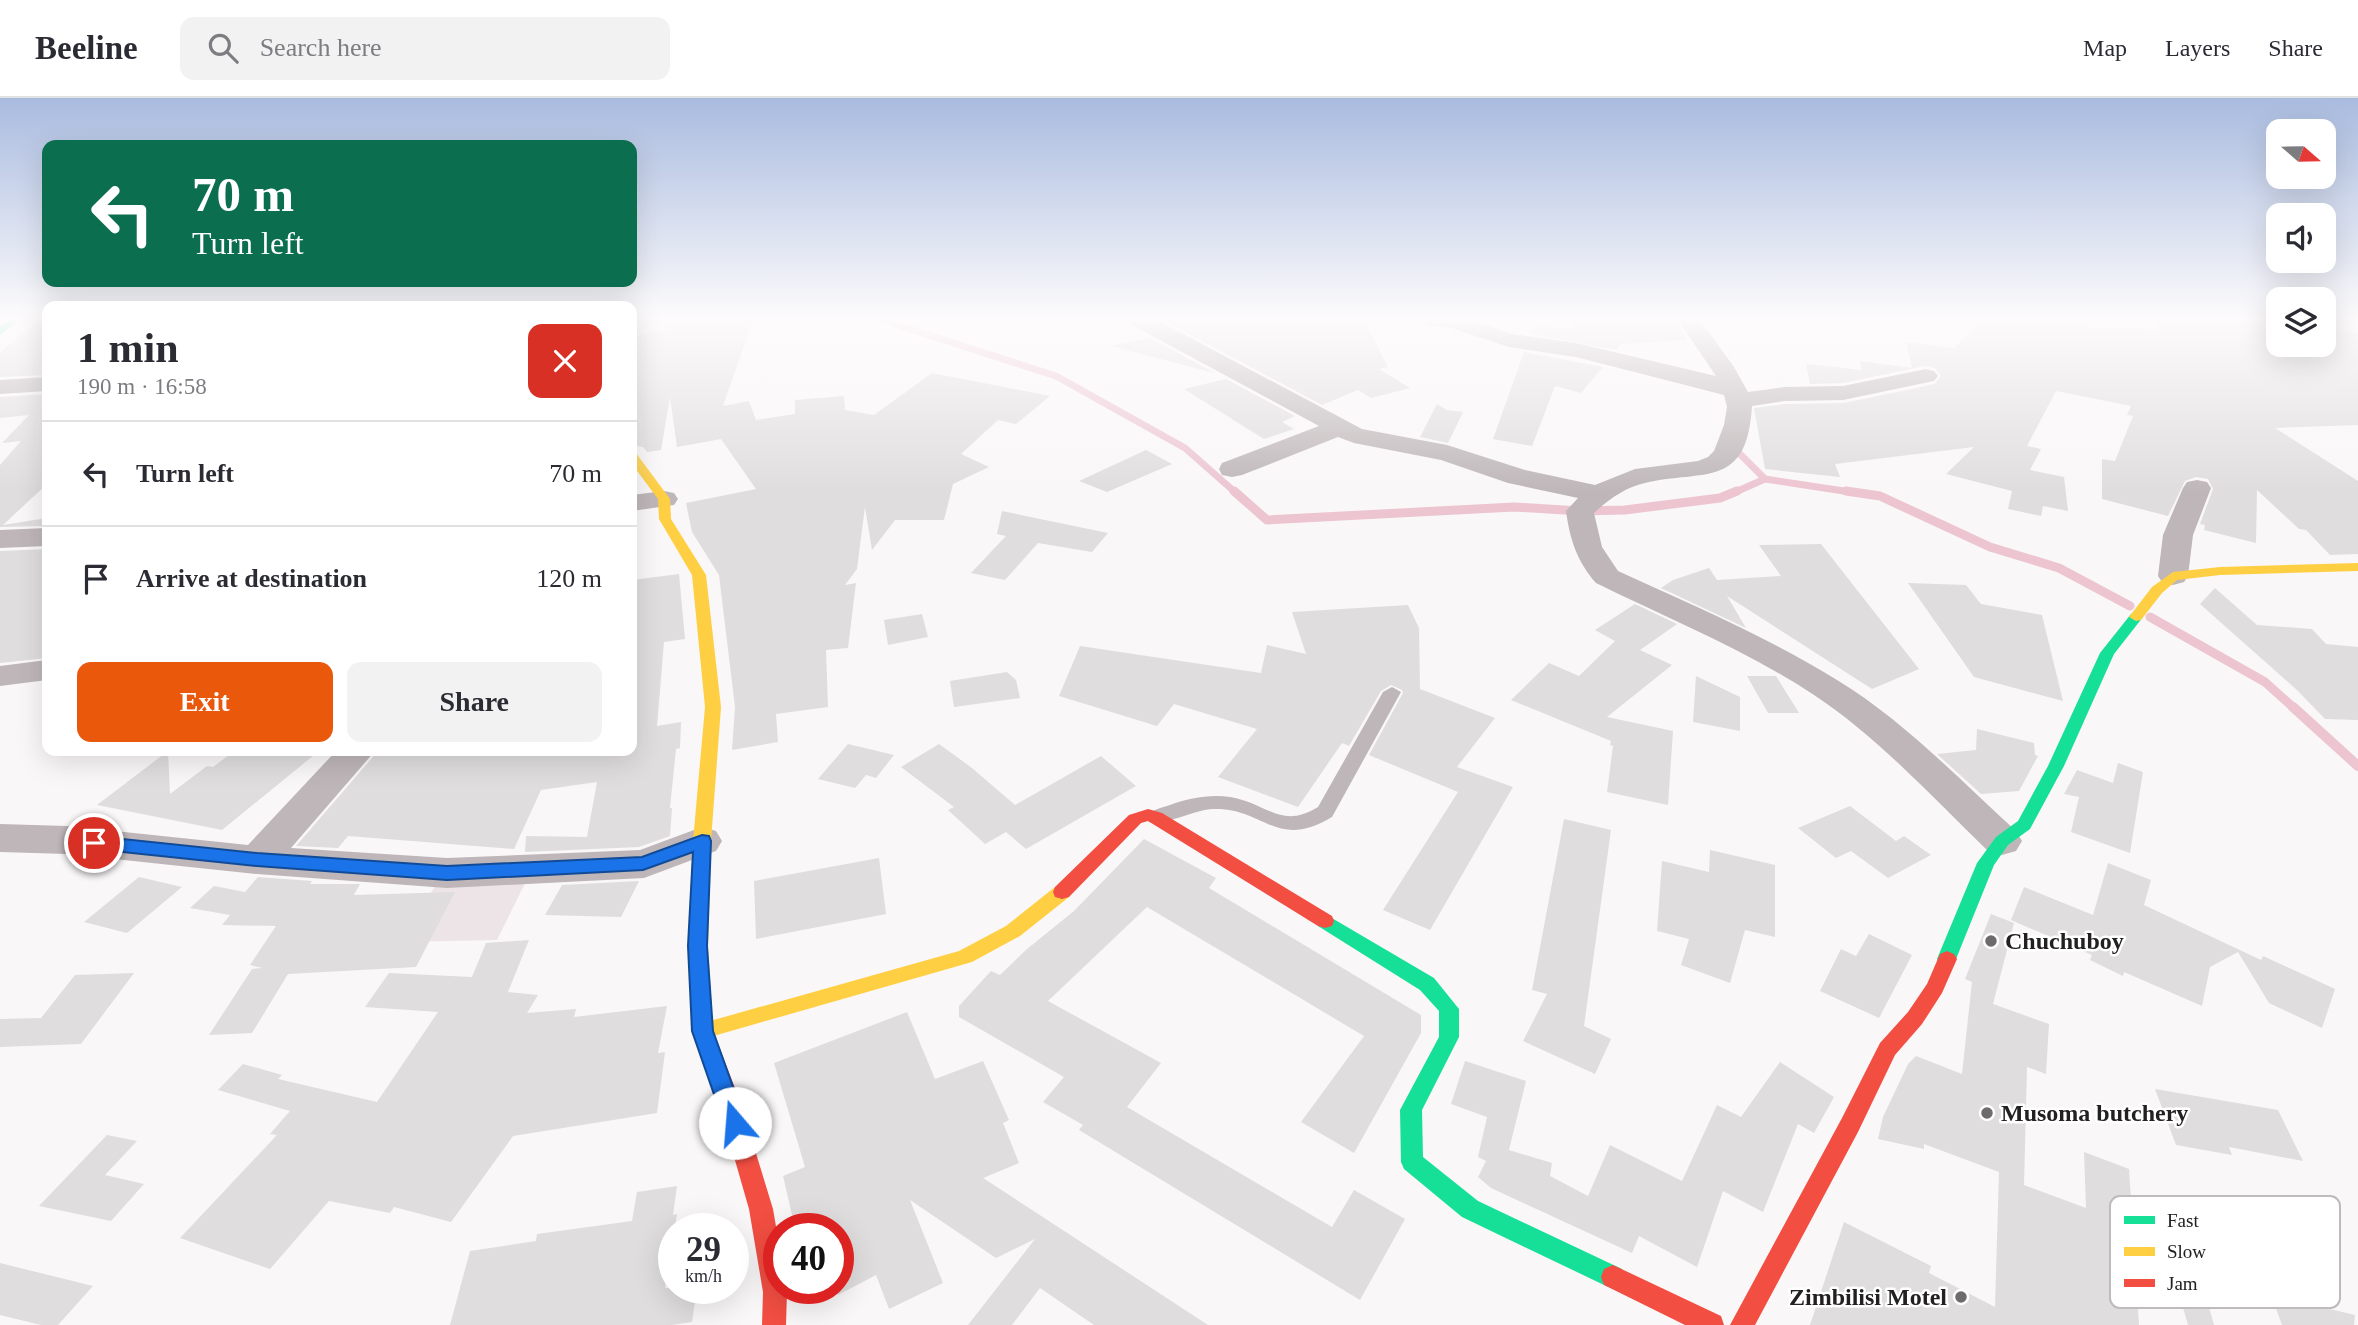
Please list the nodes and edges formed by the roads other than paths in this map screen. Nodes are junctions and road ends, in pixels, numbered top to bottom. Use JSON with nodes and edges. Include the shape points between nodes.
{"nodes":[{"id":1,"x":1245,"y":377,"type":"edge"},
{"id":2,"x":1691,"y":377,"type":"edge"},
{"id":3,"x":1727,"y":377,"type":"edge"},
{"id":4,"x":1920,"y":377,"type":"edge"},
{"id":5,"x":42,"y":384,"type":"edge"},
{"id":6,"x":0,"y":387,"type":"edge"},
{"id":7,"x":1737,"y":395,"type":"junction"},
{"id":8,"x":1338,"y":428,"type":"junction"},
{"id":9,"x":637,"y":463,"type":"edge"},
{"id":10,"x":1233,"y":469,"type":"dead end"},
{"id":11,"x":2197,"y":488,"type":"dead end"},
{"id":12,"x":1597,"y":494,"type":"junction"},
{"id":13,"x":664,"y":499,"type":"junction"},
{"id":14,"x":637,"y":502,"type":"edge"},
{"id":15,"x":42,"y":537,"type":"edge"},
{"id":16,"x":0,"y":540,"type":"edge"},
{"id":17,"x":2358,"y":567,"type":"edge"},
{"id":18,"x":2173,"y":576,"type":"junction"},
{"id":19,"x":42,"y":671,"type":"edge"},
{"id":20,"x":0,"y":676,"type":"edge"},
{"id":21,"x":1392,"y":692,"type":"dead end"},
{"id":22,"x":352,"y":756,"type":"edge"},
{"id":23,"x":1156,"y":817,"type":"junction"},
{"id":24,"x":0,"y":838,"type":"edge"},
{"id":25,"x":702,"y":841,"type":"junction"},
{"id":26,"x":2002,"y":841,"type":"junction"},
{"id":27,"x":257,"y":860,"type":"junction"},
{"id":28,"x":703,"y":1031,"type":"junction"},
{"id":29,"x":1738,"y":1323,"type":"edge"},
{"id":30,"x":774,"y":1325,"type":"edge"}],
"edges":[{"from":1,"to":8,"type":"street"},
{"from":2,"to":7,"type":"street"},
{"from":3,"to":7,"type":"street"},
{"from":4,"to":7,"type":"street","via":[[1843,393]]},
{"from":5,"to":6,"type":"street"},
{"from":7,"to":12,"type":"street","via":[[1734,434],[1726,457],[1713,465],[1618,482]]},
{"from":8,"to":10,"type":"street"},
{"from":8,"to":12,"type":"street"},
{"from":9,"to":13,"type":"street"},
{"from":11,"to":18,"type":"street","via":[[2178,535]]},
{"from":12,"to":26,"type":"street","via":[[1580,511],[1586,549],[1607,577],[1765,652],[1827,688],[1890,736]]},
{"from":13,"to":14,"type":"street"},
{"from":13,"to":25,"type":"street","via":[[665,519],[699,575],[702,601],[713,707]]},
{"from":15,"to":16,"type":"street"},
{"from":17,"to":18,"type":"street","via":[[2220,570]]},
{"from":18,"to":26,"type":"street","via":[[2107,653],[2024,825]]},
{"from":19,"to":20,"type":"street"},
{"from":21,"to":23,"type":"lane","via":[[1325,812],[1311,823],[1294,825],[1233,804],[1198,802]]},
{"from":22,"to":27,"type":"street"},
{"from":23,"to":28,"type":"street","via":[[1135,819],[1052,901],[987,948]]},
{"from":23,"to":29,"type":"street","via":[[1427,985],[1449,1009],[1449,1037],[1411,1110],[1412,1162],[1470,1209]]},
{"from":24,"to":27,"type":"street","via":[[67,840]]},
{"from":25,"to":27,"type":"street","via":[[643,864],[447,873]]},
{"from":25,"to":28,"type":"street","via":[[698,946]]},
{"from":26,"to":29,"type":"street","via":[[1986,863],[1935,987],[1887,1049],[1850,1125]]},
{"from":28,"to":30,"type":"street","via":[[761,1209],[775,1292]]}]}
